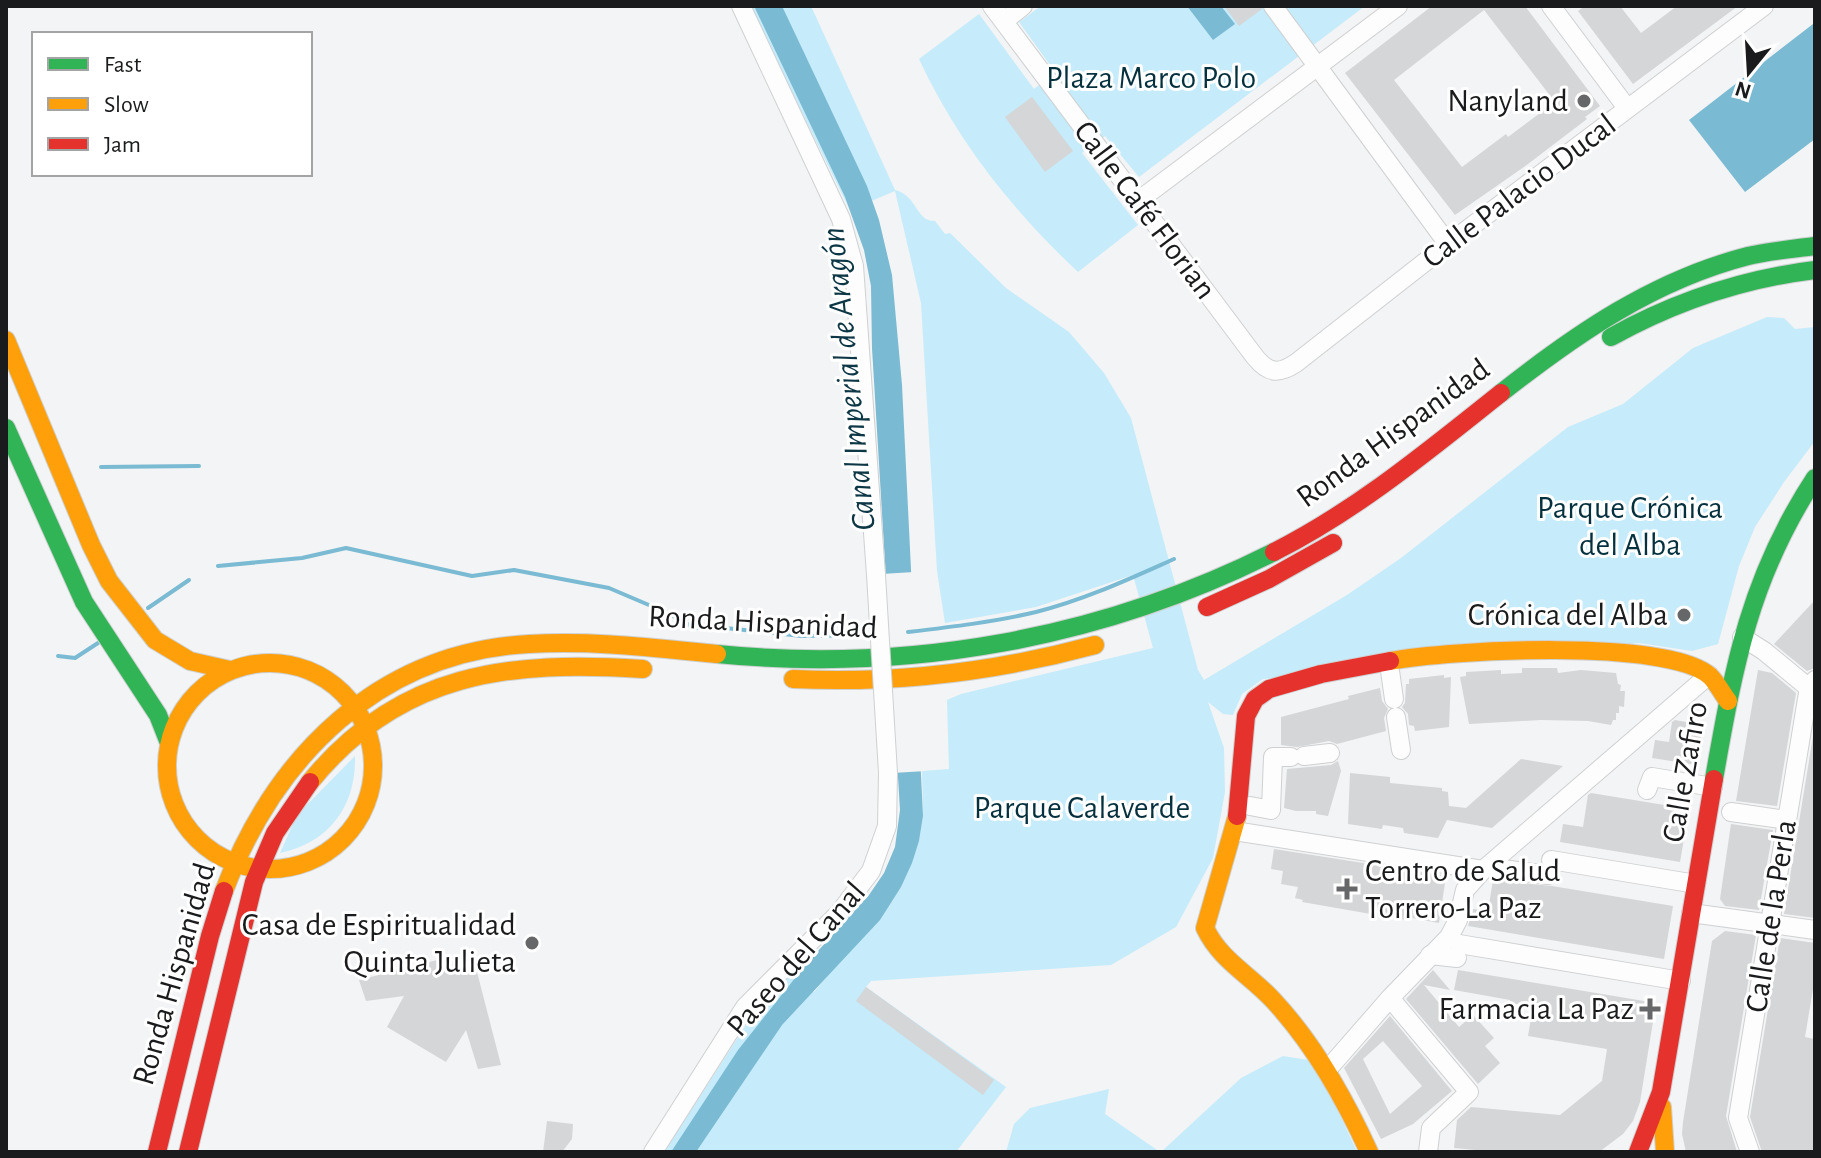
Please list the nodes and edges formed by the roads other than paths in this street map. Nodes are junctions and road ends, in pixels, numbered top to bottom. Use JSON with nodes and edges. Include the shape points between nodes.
{"nodes":[{"id":1,"x":741,"y":6,"type":"edge"},
{"id":2,"x":1023,"y":6,"type":"edge"},
{"id":3,"x":1273,"y":6,"type":"edge"},
{"id":4,"x":1398,"y":6,"type":"edge"},
{"id":5,"x":1551,"y":6,"type":"edge"},
{"id":6,"x":1764,"y":6,"type":"edge"},
{"id":7,"x":998,"y":13,"type":"edge"},
{"id":8,"x":1319,"y":66,"type":"junction"},
{"id":9,"x":1627,"y":108,"type":"junction"},
{"id":10,"x":1138,"y":201,"type":"junction"},
{"id":11,"x":1448,"y":244,"type":"junction"},
{"id":12,"x":1815,"y":246,"type":"edge"},
{"id":13,"x":1815,"y":270,"type":"edge"},
{"id":14,"x":6,"y":340,"type":"edge"},
{"id":15,"x":1601,"y":343,"type":"dead end"},
{"id":16,"x":1273,"y":371,"type":"joint"},
{"id":17,"x":6,"y":428,"type":"edge"},
{"id":18,"x":1815,"y":478,"type":"edge"},
{"id":19,"x":1352,"y":532,"type":"dead end"},
{"id":20,"x":1193,"y":612,"type":"dead end"},
{"id":21,"x":1109,"y":641,"type":"dead end"},
{"id":22,"x":1740,"y":645,"type":"junction"},
{"id":23,"x":1680,"y":663,"type":"junction"},
{"id":24,"x":230,"y":670,"type":"junction"},
{"id":25,"x":658,"y":670,"type":"dead end"},
{"id":26,"x":1390,"y":671,"type":"dead end"},
{"id":27,"x":1709,"y":675,"type":"junction"},
{"id":28,"x":782,"y":678,"type":"dead end"},
{"id":29,"x":1813,"y":687,"type":"edge"},
{"id":30,"x":1728,"y":701,"type":"junction"},
{"id":31,"x":355,"y":708,"type":"junction"},
{"id":32,"x":366,"y":729,"type":"junction"},
{"id":33,"x":169,"y":743,"type":"junction"},
{"id":34,"x":1401,"y":750,"type":"dead end"},
{"id":35,"x":1330,"y":753,"type":"dead end"},
{"id":36,"x":1650,"y":784,"type":"dead end"},
{"id":37,"x":1713,"y":787,"type":"junction"},
{"id":38,"x":1250,"y":806,"type":"dead end"},
{"id":39,"x":1731,"y":812,"type":"dead end"},
{"id":40,"x":1787,"y":820,"type":"junction"},
{"id":41,"x":1234,"y":831,"type":"junction"},
{"id":42,"x":235,"y":863,"type":"junction"},
{"id":43,"x":259,"y":868,"type":"junction"},
{"id":44,"x":1486,"y":868,"type":"junction"},
{"id":45,"x":1696,"y":884,"type":"junction"},
{"id":46,"x":1691,"y":913,"type":"junction"},
{"id":47,"x":1769,"y":925,"type":"junction"},
{"id":48,"x":1815,"y":930,"type":"edge"},
{"id":49,"x":1430,"y":955,"type":"junction"},
{"id":50,"x":1681,"y":981,"type":"junction"},
{"id":51,"x":1390,"y":998,"type":"junction"},
{"id":52,"x":1328,"y":1069,"type":"junction"},
{"id":53,"x":1661,"y":1092,"type":"junction"},
{"id":54,"x":157,"y":1152,"type":"edge"},
{"id":55,"x":188,"y":1152,"type":"edge"},
{"id":56,"x":653,"y":1152,"type":"edge"},
{"id":57,"x":1369,"y":1152,"type":"edge"},
{"id":58,"x":1428,"y":1152,"type":"edge"},
{"id":59,"x":1638,"y":1152,"type":"edge"},
{"id":60,"x":1665,"y":1152,"type":"edge"},
{"id":61,"x":1750,"y":1152,"type":"edge"}],
"edges":[{"from":1,"to":56,"type":"street","name":"Paseo del Canal","bridge":true,"via":[[837,209],[854,266],[888,773],[887,826],[871,871],[840,912],[745,1007]]},
{"from":2,"to":7,"type":"street"},
{"from":3,"to":8,"type":"street"},
{"from":4,"to":8,"type":"street"},
{"from":5,"to":9,"type":"street"},
{"from":6,"to":9,"type":"street","name":"Calle Palacio Ducal"},
{"from":7,"to":10,"type":"street","name":"Calle Café Florian"},
{"from":8,"to":10,"type":"street"},
{"from":8,"to":11,"type":"street"},
{"from":9,"to":11,"type":"street","name":"Calle Palacio Ducal"},
{"from":10,"to":16,"type":"street","name":"Calle Café Florian","via":[[1255,357]]},
{"from":11,"to":16,"type":"street","name":"Calle Palacio Ducal","via":[[1296,363]]},
{"from":12,"to":31,"type":"main road","name":"Ronda Hispanidad","via":[[1746,256],[1648,291],[1570,339],[1380,488],[1329,521],[1203,586],[1113,617],[1037,638],[905,657],[779,659],[545,642],[477,650],[398,679]]},
{"from":13,"to":15,"type":"main road","via":[[1719,287]]},
{"from":14,"to":24,"type":"main road","via":[[109,581],[147,632],[179,656]]},
{"from":17,"to":33,"type":"main road","via":[[84,602],[158,715]]},
{"from":18,"to":22,"type":"main road","name":"Calle Zafiro","via":[[1767,560]]},
{"from":19,"to":20,"type":"main road","name":"Ronda Hispanidad","via":[[1269,579]]},
{"from":21,"to":28,"type":"main road","name":"Ronda Hispanidad","via":[[1044,660],[950,676],[844,683]]},
{"from":22,"to":23,"type":"main road","via":[[1714,660]]},
{"from":22,"to":29,"type":"street","via":[[1764,651]]},
{"from":22,"to":30,"type":"main road","name":"Calle Zafiro"},
{"from":23,"to":27,"type":"main road"},
{"from":23,"to":41,"type":"main road","via":[[1598,651],[1505,649],[1401,659],[1280,684],[1255,699],[1246,716]]},
{"from":24,"to":31,"type":"main road","via":[[270,663],[300,668],[328,681]]},
{"from":24,"to":33,"type":"main road","via":[[197,692]]},
{"from":25,"to":32,"type":"main road","name":"Ronda Hispanidad","via":[[542,666],[484,673],[410,700]]},
{"from":26,"to":34,"type":"street"},
{"from":27,"to":30,"type":"main road"},
{"from":27,"to":44,"type":"street","via":[[1549,824]]},
{"from":29,"to":40,"type":"street","name":"Calle de la Perla"},
{"from":30,"to":37,"type":"main road","name":"Calle Zafiro"},
{"from":31,"to":32,"type":"main road"},
{"from":31,"to":42,"type":"main road","name":"Ronda Hispanidad","via":[[284,776]]},
{"from":32,"to":43,"type":"main road","name":"Ronda Hispanidad","via":[[305,789]]},
{"from":32,"to":43,"type":"main road","via":[[373,767],[364,809],[353,827],[313,859]]},
{"from":33,"to":42,"type":"main road","via":[[167,777],[176,810],[196,838]]},
{"from":35,"to":38,"type":"street","via":[[1273,757],[1271,810]]},
{"from":36,"to":37,"type":"street"},
{"from":37,"to":45,"type":"main road","name":"Calle Zafiro"},
{"from":39,"to":40,"type":"street"},
{"from":40,"to":47,"type":"street","name":"Calle de la Perla"},
{"from":41,"to":44,"type":"street"},
{"from":41,"to":52,"type":"main road","via":[[1205,928],[1216,948],[1270,997]]},
{"from":42,"to":43,"type":"main road"},
{"from":42,"to":54,"type":"main road","name":"Ronda Hispanidad","via":[[209,938]]},
{"from":43,"to":55,"type":"main road","name":"Ronda Hispanidad"},
{"from":44,"to":45,"type":"street","via":[[1553,865]]},
{"from":44,"to":49,"type":"street","via":[[1465,890],[1449,937]]},
{"from":45,"to":46,"type":"main road","name":"Calle Zafiro"},
{"from":46,"to":47,"type":"street"},
{"from":46,"to":50,"type":"main road","name":"Calle Zafiro"},
{"from":47,"to":48,"type":"street"},
{"from":47,"to":61,"type":"street","name":"Calle de la Perla","via":[[1738,1118]]},
{"from":49,"to":50,"type":"street","via":[[1458,951]]},
{"from":49,"to":51,"type":"street"},
{"from":50,"to":53,"type":"main road","name":"Calle Zafiro"},
{"from":51,"to":52,"type":"street"},
{"from":51,"to":58,"type":"street","via":[[1469,1092],[1431,1128]]},
{"from":52,"to":57,"type":"main road"},
{"from":53,"to":59,"type":"main road","name":"Calle Zafiro"},
{"from":53,"to":60,"type":"main road","name":"Calle Zafiro"}]}
